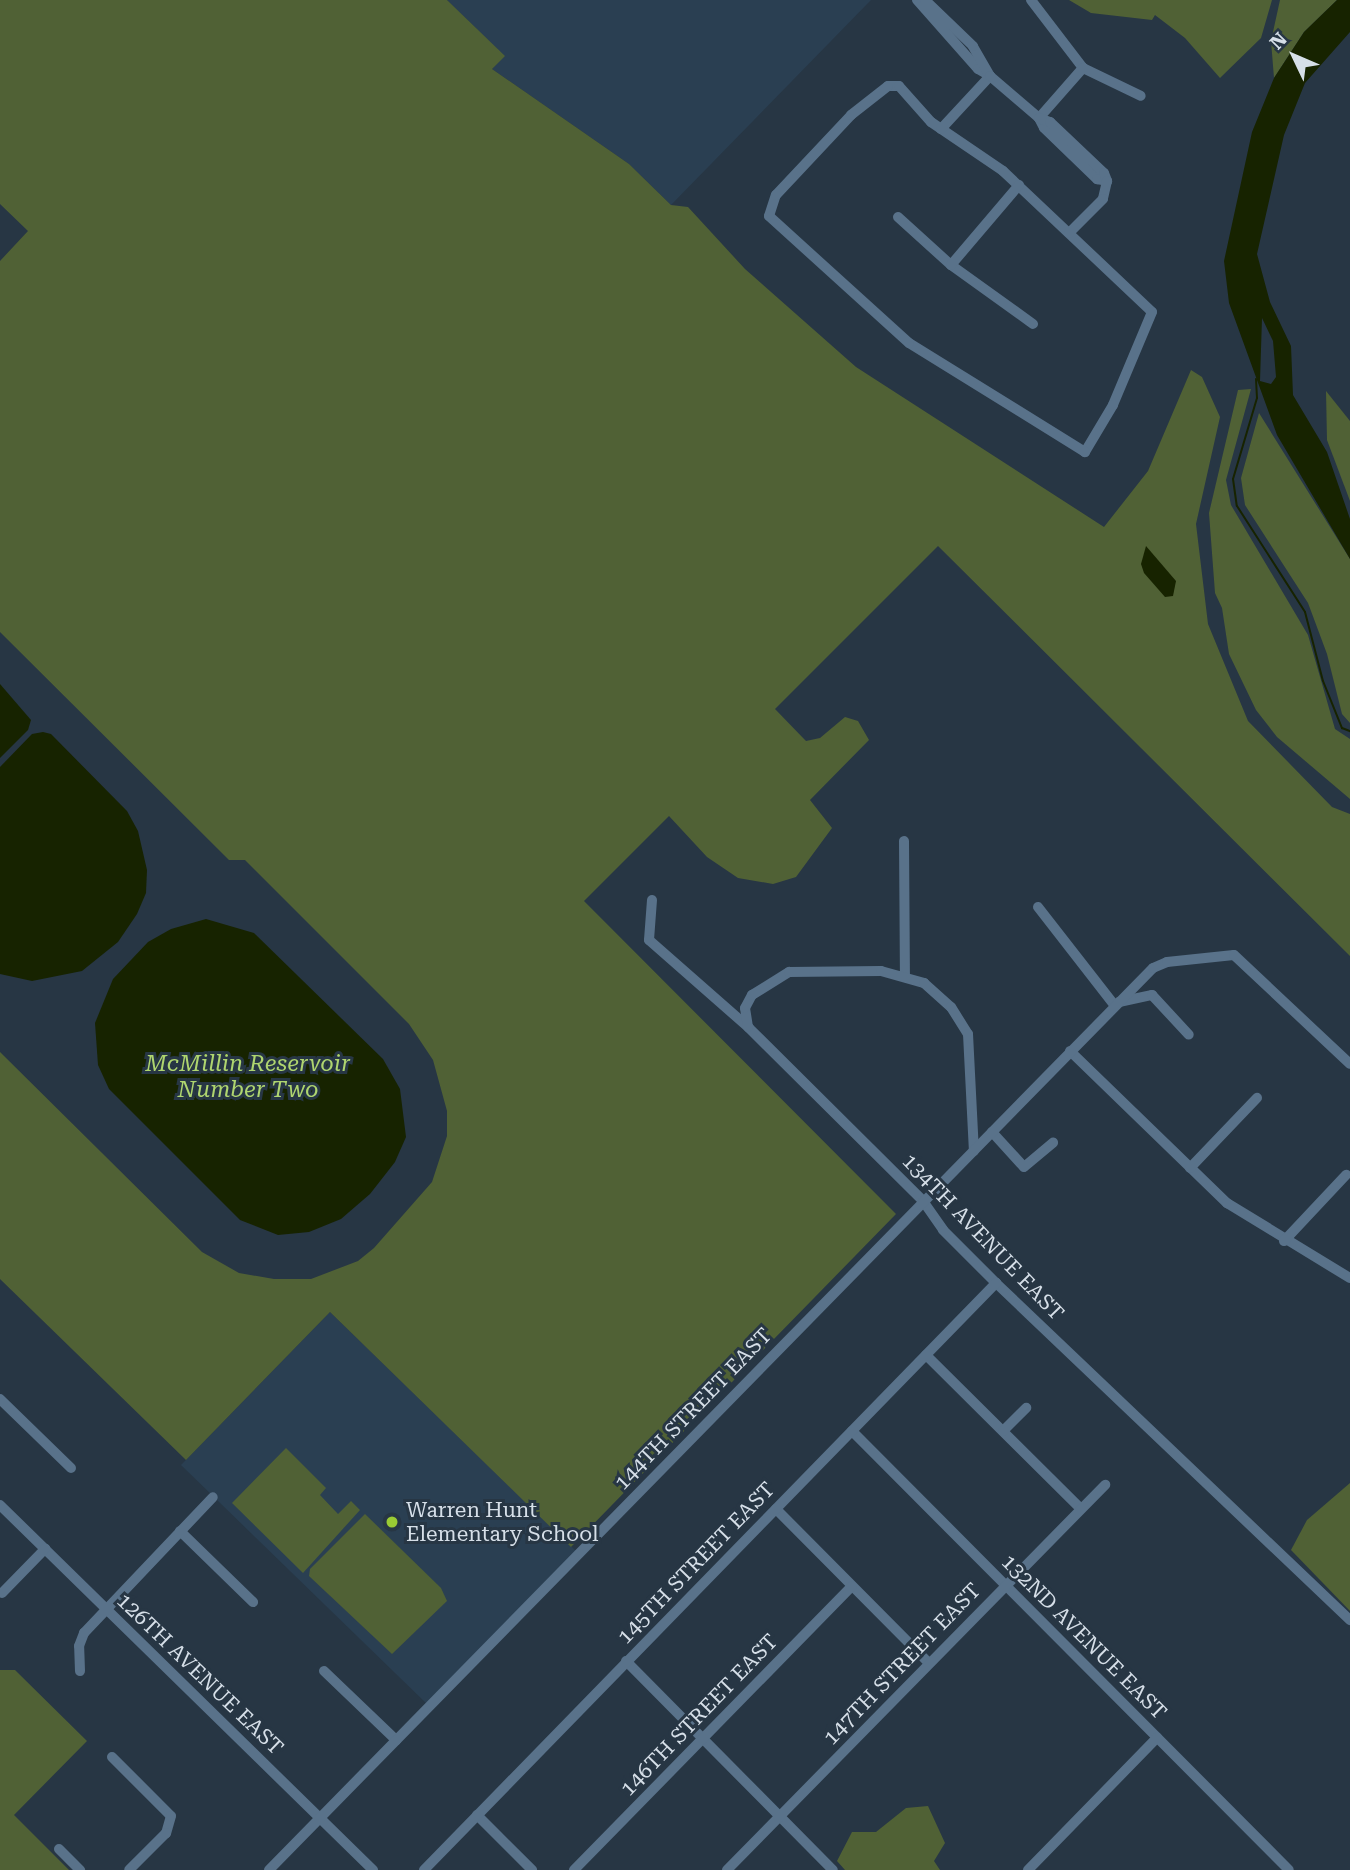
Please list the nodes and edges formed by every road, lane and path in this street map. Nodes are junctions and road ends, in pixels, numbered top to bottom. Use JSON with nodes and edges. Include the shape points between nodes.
{"nodes":[{"id":1,"x":918,"y":0,"type":"edge"},
{"id":2,"x":925,"y":0,"type":"edge"},
{"id":3,"x":1031,"y":0,"type":"edge"},
{"id":4,"x":1083,"y":68,"type":"junction"},
{"id":5,"x":990,"y":76,"type":"junction"},
{"id":6,"x":1141,"y":96,"type":"dead end"},
{"id":7,"x":1039,"y":118,"type":"junction"},
{"id":8,"x":941,"y":129,"type":"junction"},
{"id":9,"x":1020,"y":185,"type":"junction"},
{"id":10,"x":898,"y":217,"type":"dead end"},
{"id":11,"x":1069,"y":233,"type":"junction"},
{"id":12,"x":951,"y":265,"type":"junction"},
{"id":13,"x":1033,"y":324,"type":"dead end"},
{"id":14,"x":904,"y":841,"type":"dead end"},
{"id":15,"x":652,"y":900,"type":"dead end"},
{"id":16,"x":1038,"y":907,"type":"dead end"},
{"id":17,"x":905,"y":974,"type":"junction"},
{"id":18,"x":1117,"y":1004,"type":"junction"},
{"id":19,"x":749,"y":1028,"type":"junction"},
{"id":20,"x":1189,"y":1035,"type":"dead end"},
{"id":21,"x":1070,"y":1051,"type":"junction"},
{"id":22,"x":1350,"y":1064,"type":"edge"},
{"id":23,"x":1256,"y":1098,"type":"dead end"},
{"id":24,"x":992,"y":1132,"type":"junction"},
{"id":25,"x":1053,"y":1143,"type":"dead end"},
{"id":26,"x":974,"y":1151,"type":"junction"},
{"id":27,"x":1190,"y":1168,"type":"junction"},
{"id":28,"x":1346,"y":1175,"type":"dead end"},
{"id":29,"x":923,"y":1201,"type":"junction"},
{"id":30,"x":1284,"y":1241,"type":"junction"},
{"id":31,"x":1350,"y":1278,"type":"edge"},
{"id":32,"x":996,"y":1283,"type":"junction"},
{"id":33,"x":926,"y":1355,"type":"junction"},
{"id":34,"x":0,"y":1399,"type":"edge"},
{"id":35,"x":1026,"y":1408,"type":"dead end"},
{"id":36,"x":852,"y":1431,"type":"junction"},
{"id":37,"x":1003,"y":1431,"type":"junction"},
{"id":38,"x":71,"y":1468,"type":"dead end"},
{"id":39,"x":1105,"y":1485,"type":"dead end"},
{"id":40,"x":213,"y":1497,"type":"dead end"},
{"id":41,"x":0,"y":1505,"type":"edge"},
{"id":42,"x":776,"y":1509,"type":"junction"},
{"id":43,"x":1081,"y":1509,"type":"junction"},
{"id":44,"x":180,"y":1531,"type":"junction"},
{"id":45,"x":45,"y":1549,"type":"junction"},
{"id":46,"x":852,"y":1586,"type":"junction"},
{"id":47,"x":1006,"y":1586,"type":"junction"},
{"id":48,"x":2,"y":1593,"type":"dead end"},
{"id":49,"x":253,"y":1602,"type":"dead end"},
{"id":50,"x":106,"y":1609,"type":"junction"},
{"id":51,"x":1350,"y":1620,"type":"edge"},
{"id":52,"x":626,"y":1661,"type":"junction"},
{"id":53,"x":929,"y":1663,"type":"junction"},
{"id":54,"x":80,"y":1671,"type":"dead end"},
{"id":55,"x":324,"y":1671,"type":"dead end"},
{"id":56,"x":1157,"y":1738,"type":"junction"},
{"id":57,"x":703,"y":1739,"type":"junction"},
{"id":58,"x":396,"y":1740,"type":"junction"},
{"id":59,"x":112,"y":1757,"type":"dead end"},
{"id":60,"x":477,"y":1815,"type":"junction"},
{"id":61,"x":779,"y":1816,"type":"junction"},
{"id":62,"x":320,"y":1818,"type":"junction"},
{"id":63,"x":59,"y":1849,"type":"dead end"},
{"id":64,"x":80,"y":1870,"type":"edge"},
{"id":65,"x":129,"y":1870,"type":"edge"},
{"id":66,"x":269,"y":1870,"type":"edge"},
{"id":67,"x":373,"y":1870,"type":"edge"},
{"id":68,"x":424,"y":1870,"type":"edge"},
{"id":69,"x":531,"y":1870,"type":"edge"},
{"id":70,"x":574,"y":1870,"type":"edge"},
{"id":71,"x":727,"y":1870,"type":"edge"},
{"id":72,"x":833,"y":1870,"type":"edge"},
{"id":73,"x":1028,"y":1870,"type":"edge"},
{"id":74,"x":1289,"y":1870,"type":"edge"}],
"edges":[{"from":1,"to":5,"type":"street","via":[[978,69]]},
{"from":2,"to":5,"type":"street","via":[[973,47]]},
{"from":3,"to":4,"type":"street"},
{"from":4,"to":6,"type":"street"},
{"from":4,"to":7,"type":"street"},
{"from":5,"to":7,"type":"street"},
{"from":5,"to":8,"type":"street"},
{"from":7,"to":11,"type":"street","via":[[1107,186]]},
{"from":8,"to":9,"type":"street"},
{"from":8,"to":11,"type":"street","via":[[894,84],[851,115],[776,195],[768,212],[779,227],[909,343],[1085,452],[1108,416],[1152,315]]},
{"from":9,"to":11,"type":"street"},
{"from":9,"to":12,"type":"street"},
{"from":10,"to":12,"type":"street"},
{"from":12,"to":13,"type":"street"},
{"from":14,"to":17,"type":"street"},
{"from":15,"to":19,"type":"street","name":"134TH AVENUE EAST","via":[[649,940]]},
{"from":16,"to":18,"type":"street"},
{"from":17,"to":19,"type":"street","via":[[815,969],[780,975],[757,989],[748,1001]]},
{"from":17,"to":26,"type":"street","via":[[936,992],[968,1034]]},
{"from":18,"to":20,"type":"street","via":[[1152,995]]},
{"from":18,"to":21,"type":"street","name":"144TH STREET EAST"},
{"from":18,"to":22,"type":"street","name":"144TH STREET EAST","via":[[1160,963],[1234,955]]},
{"from":19,"to":29,"type":"street","name":"134TH AVENUE EAST"},
{"from":21,"to":24,"type":"street","name":"144TH STREET EAST"},
{"from":21,"to":27,"type":"street"},
{"from":23,"to":27,"type":"street"},
{"from":24,"to":25,"type":"street","via":[[1024,1167]]},
{"from":24,"to":26,"type":"street","name":"144TH STREET EAST"},
{"from":26,"to":29,"type":"street","name":"144TH STREET EAST"},
{"from":27,"to":30,"type":"street","via":[[1227,1203]]},
{"from":28,"to":30,"type":"street"},
{"from":29,"to":32,"type":"street","name":"134TH AVENUE EAST","via":[[943,1230]]},
{"from":29,"to":58,"type":"street","name":"144TH STREET EAST"},
{"from":30,"to":31,"type":"street"},
{"from":32,"to":33,"type":"street","name":"145TH STREET EAST"},
{"from":32,"to":51,"type":"street","name":"134TH AVENUE EAST"},
{"from":33,"to":36,"type":"street","name":"145TH STREET EAST"},
{"from":33,"to":37,"type":"street"},
{"from":34,"to":38,"type":"street"},
{"from":35,"to":37,"type":"street"},
{"from":36,"to":42,"type":"street","name":"145TH STREET EAST"},
{"from":36,"to":47,"type":"street","name":"132ND AVENUE EAST"},
{"from":37,"to":43,"type":"street"},
{"from":39,"to":43,"type":"street","name":"147TH STREET EAST"},
{"from":40,"to":44,"type":"street"},
{"from":41,"to":45,"type":"street","name":"126TH AVENUE EAST"},
{"from":42,"to":46,"type":"street"},
{"from":42,"to":52,"type":"street","name":"145TH STREET EAST"},
{"from":43,"to":47,"type":"street","name":"147TH STREET EAST"},
{"from":44,"to":49,"type":"street"},
{"from":44,"to":50,"type":"street"},
{"from":45,"to":48,"type":"street"},
{"from":45,"to":50,"type":"street","name":"126TH AVENUE EAST"},
{"from":46,"to":53,"type":"street"},
{"from":46,"to":57,"type":"street","name":"146TH STREET EAST"},
{"from":47,"to":53,"type":"street","name":"147TH STREET EAST"},
{"from":47,"to":56,"type":"street","name":"132ND AVENUE EAST"},
{"from":50,"to":54,"type":"street","via":[[81,1638]]},
{"from":50,"to":62,"type":"street","name":"126TH AVENUE EAST"},
{"from":52,"to":57,"type":"street"},
{"from":52,"to":60,"type":"street","name":"145TH STREET EAST"},
{"from":53,"to":61,"type":"street","name":"147TH STREET EAST"},
{"from":55,"to":58,"type":"street"},
{"from":56,"to":73,"type":"street"},
{"from":56,"to":74,"type":"street","name":"132ND AVENUE EAST"},
{"from":57,"to":61,"type":"street"},
{"from":57,"to":70,"type":"street","name":"146TH STREET EAST"},
{"from":58,"to":62,"type":"street","name":"144TH STREET EAST"},
{"from":59,"to":65,"type":"street","via":[[168,1810],[171,1819],[166,1833]]},
{"from":60,"to":68,"type":"street","name":"145TH STREET EAST"},
{"from":60,"to":69,"type":"street"},
{"from":61,"to":71,"type":"street","name":"147TH STREET EAST"},
{"from":61,"to":72,"type":"street"},
{"from":62,"to":66,"type":"street","name":"144TH STREET EAST"},
{"from":62,"to":67,"type":"street","name":"126TH AVENUE EAST"},
{"from":63,"to":64,"type":"street"}]}
